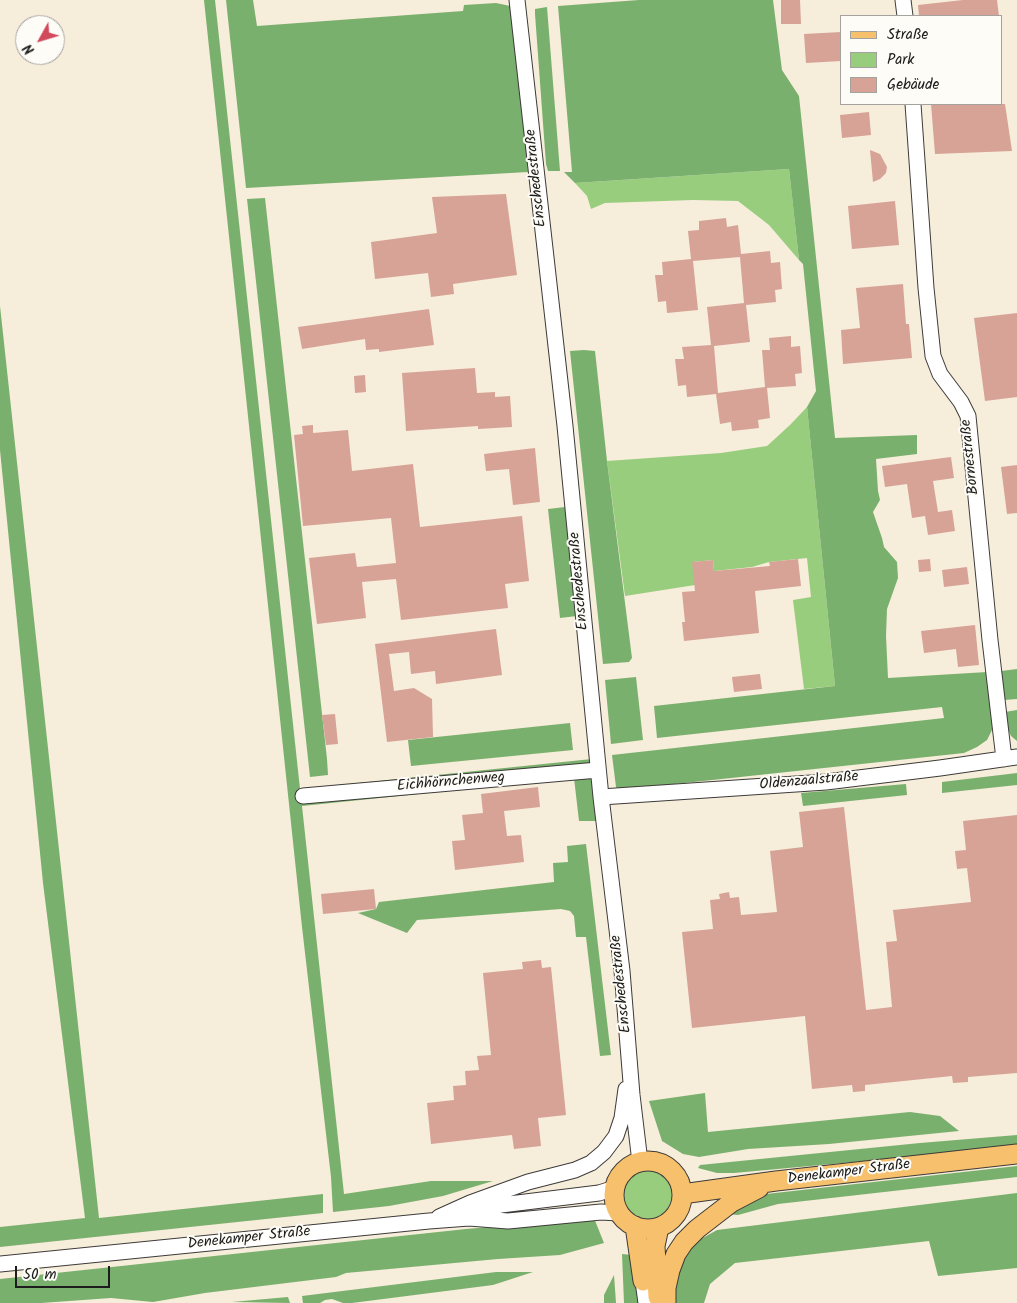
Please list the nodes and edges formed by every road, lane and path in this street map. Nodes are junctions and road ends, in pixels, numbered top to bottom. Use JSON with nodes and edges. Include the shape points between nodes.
{"nodes":[{"id":1,"x":517,"y":0,"type":"edge"},
{"id":2,"x":904,"y":0,"type":"edge"},
{"id":3,"x":905,"y":15,"type":"edge"},
{"id":4,"x":913,"y":105,"type":"edge"},
{"id":5,"x":1010,"y":758,"type":"edge"},
{"id":6,"x":598,"y":770,"type":"junction"},
{"id":7,"x":303,"y":796,"type":"dead end"},
{"id":8,"x":601,"y":797,"type":"junction"},
{"id":9,"x":630,"y":1066,"type":"junction"},
{"id":10,"x":1017,"y":1154,"type":"edge"},
{"id":11,"x":640,"y":1162,"type":"junction"},
{"id":12,"x":776,"y":1181,"type":"junction"},
{"id":13,"x":615,"y":1188,"type":"junction"},
{"id":14,"x":682,"y":1194,"type":"junction"},
{"id":15,"x":619,"y":1213,"type":"junction"},
{"id":16,"x":468,"y":1218,"type":"junction"},
{"id":17,"x":429,"y":1221,"type":"junction"},
{"id":18,"x":635,"y":1226,"type":"junction"},
{"id":19,"x":659,"y":1227,"type":"junction"},
{"id":20,"x":0,"y":1264,"type":"edge"},
{"id":21,"x":643,"y":1281,"type":"joint"},
{"id":22,"x":646,"y":1303,"type":"edge"},
{"id":23,"x":658,"y":1303,"type":"edge"},
{"id":24,"x":666,"y":1303,"type":"edge"}],
"edges":[{"from":1,"to":6,"type":"street","name":"Enschedestraße","via":[[565,426]]},
{"from":2,"to":3,"type":"street"},
{"from":4,"to":5,"type":"street","name":"Bornestraße","via":[[933,356],[940,374],[968,416],[990,640]]},
{"from":5,"to":8,"type":"street","name":"Oldenzaalstraße","via":[[826,782]]},
{"from":6,"to":7,"type":"street","name":"Eichhörnchenweg"},
{"from":6,"to":8,"type":"street","name":"Enschedestraße"},
{"from":8,"to":9,"type":"street","name":"Enschedestraße"},
{"from":9,"to":11,"type":"street","name":"Enschedestraße"},
{"from":9,"to":17,"type":"street","via":[[616,1136],[591,1163],[528,1182]]},
{"from":10,"to":12,"type":"main road","name":"Denekamper Straße"},
{"from":11,"to":13,"type":"main road","via":[[624,1171]]},
{"from":11,"to":14,"type":"main road","via":[[655,1162],[669,1168],[676,1176]]},
{"from":12,"to":14,"type":"main road","name":"Denekamper Straße"},
{"from":12,"to":24,"type":"main road","via":[[732,1202],[684,1242],[670,1270]]},
{"from":13,"to":15,"type":"main road"},
{"from":13,"to":16,"type":"street","name":"Denekamper Straße","via":[[502,1206]]},
{"from":14,"to":19,"type":"main road","via":[[678,1211]]},
{"from":15,"to":16,"type":"street","name":"Denekamper Straße","via":[[508,1221]]},
{"from":15,"to":18,"type":"main road"},
{"from":16,"to":17,"type":"street","name":"Denekamper Straße"},
{"from":17,"to":20,"type":"street","name":"Denekamper Straße"},
{"from":18,"to":19,"type":"main road"},
{"from":18,"to":21,"type":"main road"},
{"from":19,"to":23,"type":"main road","via":[[655,1246]]},
{"from":21,"to":22,"type":"street"}]}
